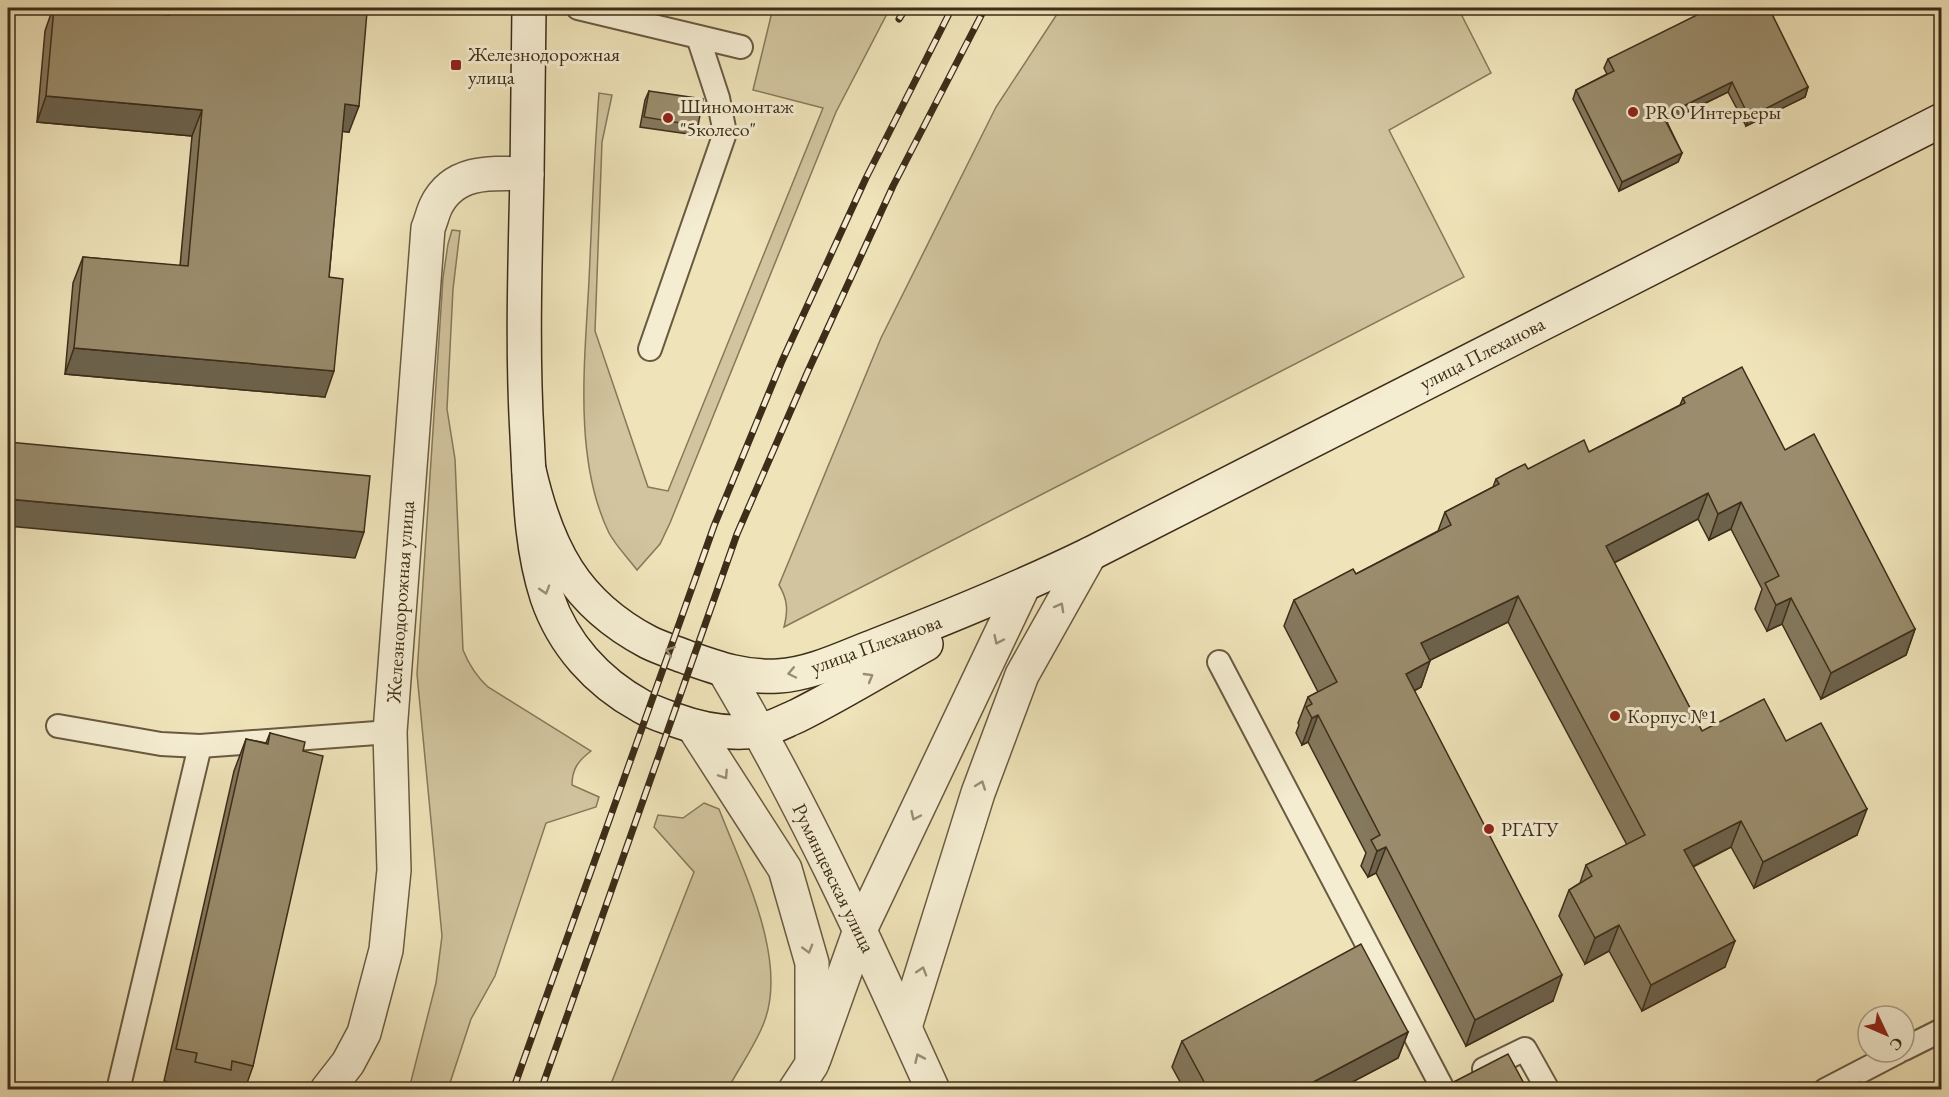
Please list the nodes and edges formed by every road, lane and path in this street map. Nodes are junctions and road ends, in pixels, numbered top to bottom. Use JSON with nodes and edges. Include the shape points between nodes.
{"nodes":[{"id":1,"x":529,"y":8,"type":"edge"},
{"id":2,"x":578,"y":8,"type":"edge"},
{"id":3,"x":698,"y":37,"type":"junction"},
{"id":4,"x":741,"y":46,"type":"dead end"},
{"id":5,"x":1941,"y":120,"type":"edge"},
{"id":6,"x":527,"y":174,"type":"junction"},
{"id":7,"x":650,"y":349,"type":"dead end"},
{"id":8,"x":529,"y":470,"type":"junction"},
{"id":9,"x":1090,"y":554,"type":"junction"},
{"id":10,"x":1023,"y":587,"type":"junction"},
{"id":11,"x":1219,"y":662,"type":"dead end"},
{"id":12,"x":725,"y":672,"type":"junction"},
{"id":13,"x":58,"y":726,"type":"dead end"},
{"id":14,"x":693,"y":726,"type":"junction"},
{"id":15,"x":760,"y":731,"type":"junction"},
{"id":16,"x":390,"y":732,"type":"junction"},
{"id":17,"x":200,"y":746,"type":"junction"},
{"id":18,"x":861,"y":930,"type":"junction"},
{"id":19,"x":905,"y":1027,"type":"junction"},
{"id":20,"x":1941,"y":1030,"type":"edge"},
{"id":21,"x":364,"y":1033,"type":"junction"},
{"id":22,"x":1916,"y":1043,"type":"edge"},
{"id":23,"x":1874,"y":1064,"type":"edge"},
{"id":24,"x":803,"y":1077,"type":"edge"},
{"id":25,"x":118,"y":1089,"type":"edge"},
{"id":26,"x":327,"y":1089,"type":"edge"},
{"id":27,"x":349,"y":1089,"type":"edge"},
{"id":28,"x":933,"y":1089,"type":"edge"},
{"id":29,"x":1442,"y":1089,"type":"edge"},
{"id":30,"x":1548,"y":1089,"type":"edge"},
{"id":31,"x":1825,"y":1089,"type":"edge"}],
"edges":[{"from":1,"to":6,"type":"street"},
{"from":2,"to":3,"type":"lane"},
{"from":3,"to":4,"type":"lane"},
{"from":3,"to":7,"type":"lane","via":[[725,134]]},
{"from":5,"to":9,"type":"street","name":"улица Плеханова"},
{"from":6,"to":8,"type":"street","via":[[524,375]]},
{"from":6,"to":16,"type":"street","name":"Железнодорожная улица","via":[[484,173],[464,178],[436,204],[428,228]]},
{"from":12,"to":8,"type":"street","one_way":true,"via":[[650,643],[600,610],[574,579],[548,537]]},
{"from":8,"to":14,"type":"street","one_way":true,"via":[[538,567],[562,631],[596,674],[617,691],[643,708]]},
{"from":9,"to":10,"type":"street","name":"улица Плеханова"},
{"from":19,"to":9,"type":"street","one_way":true,"via":[[978,793],[1022,675]]},
{"from":10,"to":12,"type":"street","name":"улица Плеханова","one_way":true,"via":[[816,668],[780,676]]},
{"from":15,"to":10,"type":"street","name":"улица Плеханова","one_way":true,"via":[[827,701]]},
{"from":10,"to":18,"type":"street","one_way":true},
{"from":11,"to":29,"type":"lane"},
{"from":12,"to":15,"type":"street","name":"Румянцевская улица"},
{"from":13,"to":17,"type":"lane","via":[[161,744]]},
{"from":14,"to":15,"type":"street","via":[[723,733]]},
{"from":14,"to":24,"type":"street","name":"Румянцевская улица","one_way":true,"via":[[785,869],[812,963]]},
{"from":15,"to":18,"type":"street","name":"Румянцевская улица"},
{"from":16,"to":17,"type":"lane"},
{"from":16,"to":21,"type":"street","name":"Железнодорожная улица","via":[[394,870],[386,950]]},
{"from":17,"to":25,"type":"lane"},
{"from":18,"to":19,"type":"street","name":"Румянцевская улица"},
{"from":18,"to":24,"type":"street"},
{"from":28,"to":19,"type":"street","name":"Румянцевская улица","one_way":true},
{"from":20,"to":22,"type":"lane"},
{"from":21,"to":26,"type":"street","name":"Железнодорожная улица","via":[[348,1063]]},
{"from":21,"to":27,"type":"lane"},
{"from":23,"to":31,"type":"lane"},
{"from":29,"to":30,"type":"lane","via":[[1525,1049]]}]}
